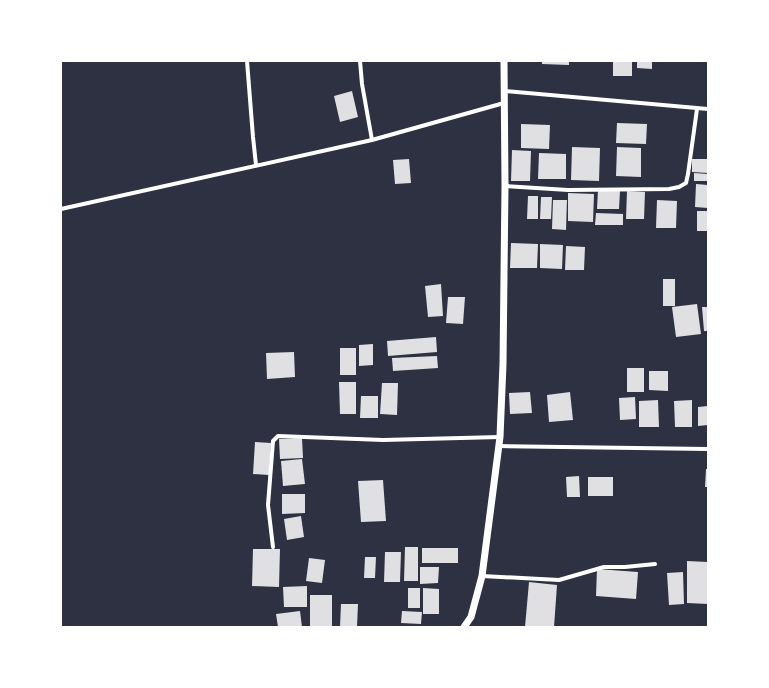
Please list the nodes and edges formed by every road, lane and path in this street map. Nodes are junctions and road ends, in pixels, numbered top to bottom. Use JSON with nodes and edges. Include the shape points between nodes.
{"nodes":[{"id":1,"x":247,"y":61,"type":"edge"},
{"id":2,"x":360,"y":61,"type":"edge"},
{"id":3,"x":504,"y":61,"type":"edge"},
{"id":4,"x":504,"y":91,"type":"junction"},
{"id":5,"x":504,"y":103,"type":"junction"},
{"id":6,"x":696,"y":109,"type":"junction"},
{"id":7,"x":708,"y":109,"type":"edge"},
{"id":8,"x":372,"y":140,"type":"junction"},
{"id":9,"x":256,"y":165,"type":"junction"},
{"id":10,"x":505,"y":186,"type":"junction"},
{"id":11,"x":61,"y":209,"type":"edge"},
{"id":12,"x":500,"y":437,"type":"junction"},
{"id":13,"x":498,"y":446,"type":"junction"},
{"id":14,"x":708,"y":449,"type":"edge"},
{"id":15,"x":273,"y":546,"type":"dead end"},
{"id":16,"x":655,"y":564,"type":"dead end"},
{"id":17,"x":482,"y":576,"type":"junction"},
{"id":18,"x":464,"y":627,"type":"edge"}],
"edges":[{"from":1,"to":9,"type":"street"},
{"from":2,"to":8,"type":"street"},
{"from":3,"to":4,"type":"street"},
{"from":4,"to":5,"type":"street"},
{"from":4,"to":6,"type":"street"},
{"from":5,"to":8,"type":"street"},
{"from":5,"to":10,"type":"street"},
{"from":6,"to":7,"type":"street"},
{"from":6,"to":10,"type":"street","via":[[688,174],[686,182],[679,187],[568,190]]},
{"from":8,"to":9,"type":"street"},
{"from":9,"to":11,"type":"street"},
{"from":10,"to":12,"type":"street"},
{"from":12,"to":13,"type":"street"},
{"from":12,"to":15,"type":"street","via":[[383,440],[278,436],[273,441],[268,505]]},
{"from":13,"to":14,"type":"street"},
{"from":13,"to":17,"type":"street"},
{"from":16,"to":17,"type":"street","via":[[604,566],[559,580]]},
{"from":17,"to":18,"type":"street","via":[[471,617]]}]}
